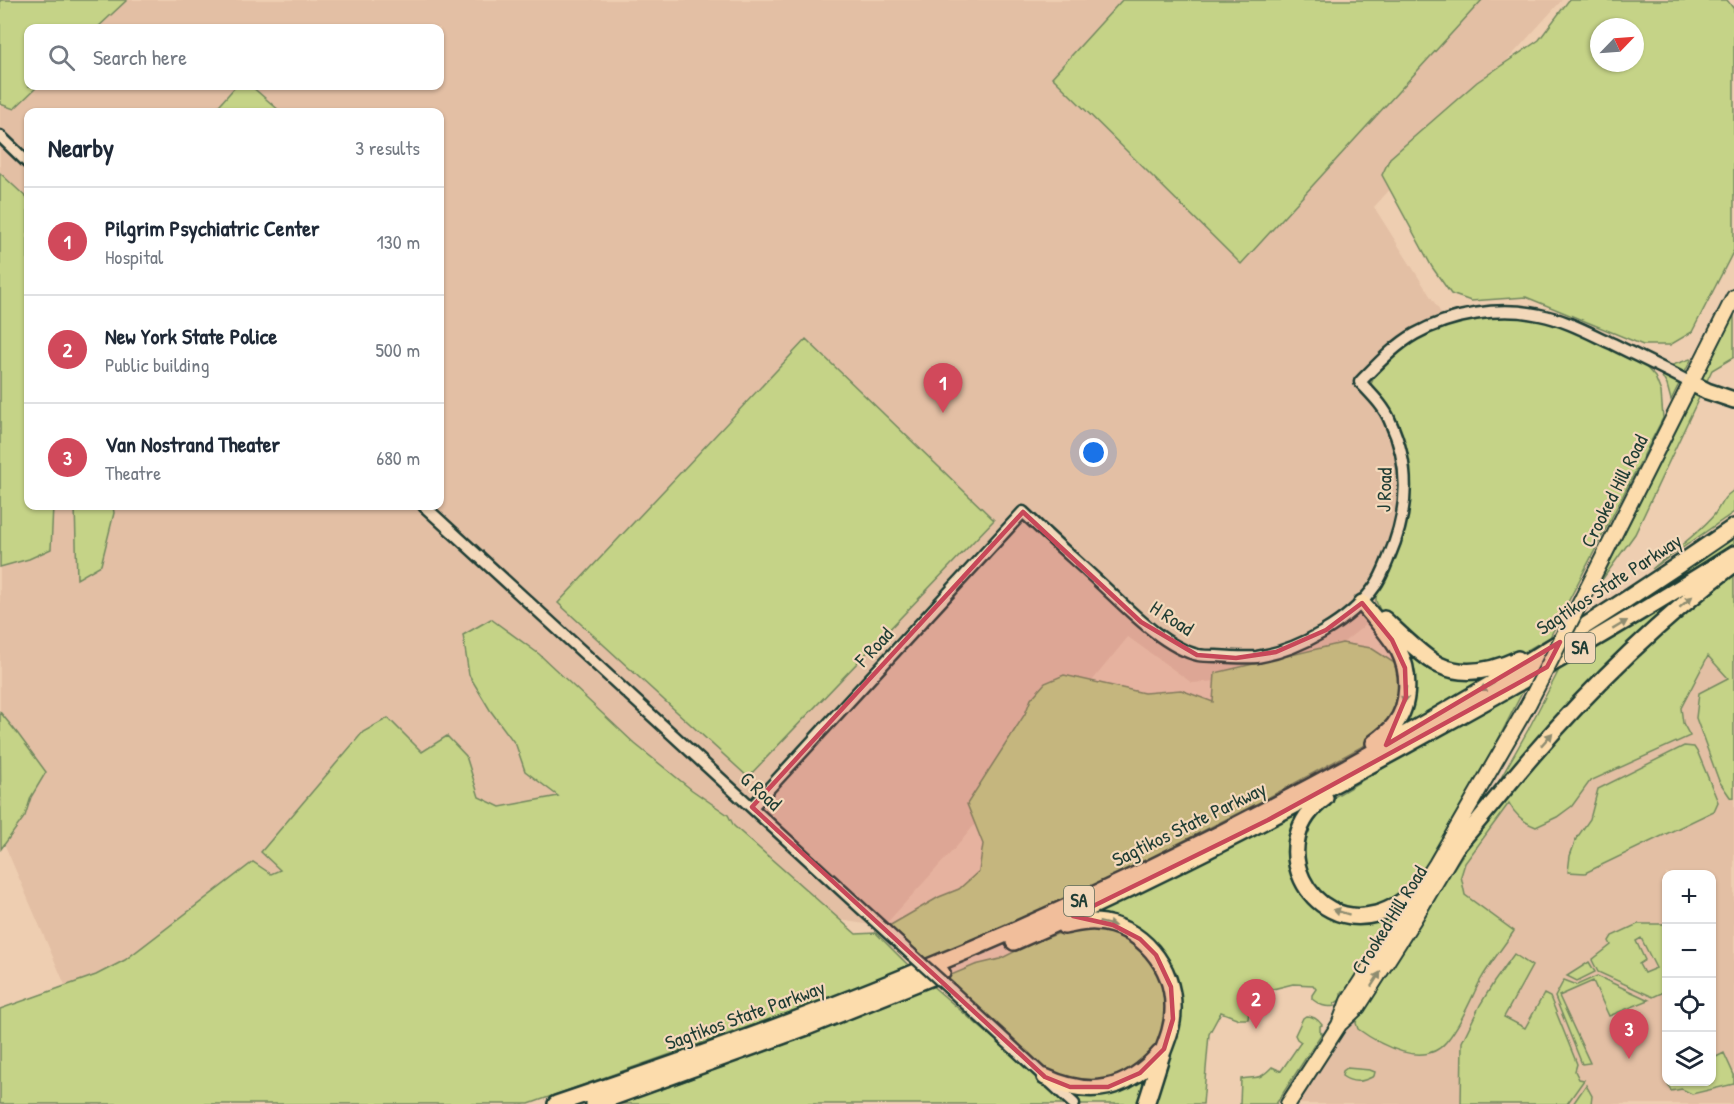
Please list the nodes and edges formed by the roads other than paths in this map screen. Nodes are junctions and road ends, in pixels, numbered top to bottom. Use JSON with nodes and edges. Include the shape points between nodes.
{"nodes":[{"id":1,"x":0,"y":136,"type":"edge"},
{"id":2,"x":24,"y":159,"type":"edge"},
{"id":3,"x":1734,"y":297,"type":"edge"},
{"id":4,"x":1691,"y":383,"type":"junction"},
{"id":5,"x":1734,"y":400,"type":"edge"},
{"id":6,"x":428,"y":510,"type":"edge"},
{"id":7,"x":1023,"y":512,"type":"joint"},
{"id":8,"x":1734,"y":527,"type":"edge"},
{"id":9,"x":1734,"y":554,"type":"edge"},
{"id":10,"x":1734,"y":564,"type":"edge"},
{"id":11,"x":1362,"y":603,"type":"junction"},
{"id":12,"x":1572,"y":634,"type":"junction"},
{"id":13,"x":1529,"y":702,"type":"junction"},
{"id":14,"x":1382,"y":759,"type":"junction"},
{"id":15,"x":1283,"y":801,"type":"junction"},
{"id":16,"x":752,"y":807,"type":"junction"},
{"id":17,"x":1458,"y":846,"type":"junction"},
{"id":18,"x":1420,"y":888,"type":"junction"},
{"id":19,"x":1029,"y":935,"type":"junction"},
{"id":20,"x":1339,"y":1025,"type":"junction"},
{"id":21,"x":1164,"y":1049,"type":"junction"},
{"id":22,"x":1045,"y":1077,"type":"junction"},
{"id":23,"x":556,"y":1104,"type":"edge"},
{"id":24,"x":594,"y":1104,"type":"edge"},
{"id":25,"x":1074,"y":1104,"type":"edge"},
{"id":26,"x":1146,"y":1104,"type":"edge"},
{"id":27,"x":1288,"y":1104,"type":"edge"}],
"edges":[{"from":1,"to":2,"type":"street"},
{"from":3,"to":4,"type":"main road","name":"Crooked Hill Road"},
{"from":4,"to":5,"type":"highway"},
{"from":4,"to":11,"type":"street","name":"J Road","via":[[1568,323],[1539,314],[1474,314],[1414,334],[1360,382],[1390,421],[1405,479],[1394,545],[1375,586]]},
{"from":4,"to":13,"type":"main road","name":"Crooked Hill Road","bridge":true},
{"from":6,"to":16,"type":"street","name":"G Road"},
{"from":7,"to":11,"type":"street","name":"H Road","via":[[1141,622],[1197,655],[1236,658],[1276,652],[1326,630]]},
{"from":7,"to":16,"type":"street","name":"F Road"},
{"from":8,"to":12,"type":"highway","name":"Sagtikos State Parkway","number":"SA"},
{"from":14,"to":9,"type":"highway","name":"Sagtikos State Parkway","number":"SA","one_way":true,"via":[[1606,633]]},
{"from":17,"to":10,"type":"highway","one_way":true,"via":[[1532,756],[1605,677],[1681,606]]},
{"from":11,"to":12,"type":"highway","via":[[1437,664],[1451,670],[1497,668]]},
{"from":11,"to":15,"type":"highway","one_way":true,"via":[[1400,654],[1407,682],[1402,711],[1396,723],[1375,742]]},
{"from":12,"to":15,"type":"highway","name":"Sagtikos State Parkway","number":"SA","one_way":true,"via":[[1447,711]]},
{"from":13,"to":17,"type":"main road","name":"Crooked Hill Road","via":[[1516,737]]},
{"from":13,"to":18,"type":"main road","name":"Crooked Hill Road"},
{"from":18,"to":14,"type":"highway","one_way":true,"via":[[1382,912],[1349,915],[1316,898],[1297,865],[1295,847],[1307,815],[1318,803]]},
{"from":14,"to":19,"type":"highway","name":"Sagtikos State Parkway","number":"SA","via":[[1229,841]]},
{"from":15,"to":23,"type":"highway","name":"Sagtikos State Parkway","number":"SA","via":[[1134,876],[907,976],[734,1043]]},
{"from":16,"to":22,"type":"street","name":"G Road","bridge":true},
{"from":20,"to":17,"type":"main road","name":"Crooked Hill Road","one_way":true,"via":[[1358,1007]]},
{"from":18,"to":20,"type":"main road","name":"Crooked Hill Road","via":[[1348,1001]]},
{"from":19,"to":21,"type":"highway","one_way":true,"via":[[1096,922],[1122,928],[1140,939],[1163,965],[1171,987],[1173,1019]]},
{"from":19,"to":24,"type":"highway","name":"Sagtikos State Parkway","number":"SA","via":[[807,1027]]},
{"from":20,"to":27,"type":"main road","name":"Crooked Hill Road"},
{"from":21,"to":22,"type":"highway","via":[[1140,1073],[1108,1088],[1070,1087]]},
{"from":21,"to":26,"type":"highway"},
{"from":22,"to":25,"type":"street","name":"G Road"}]}
